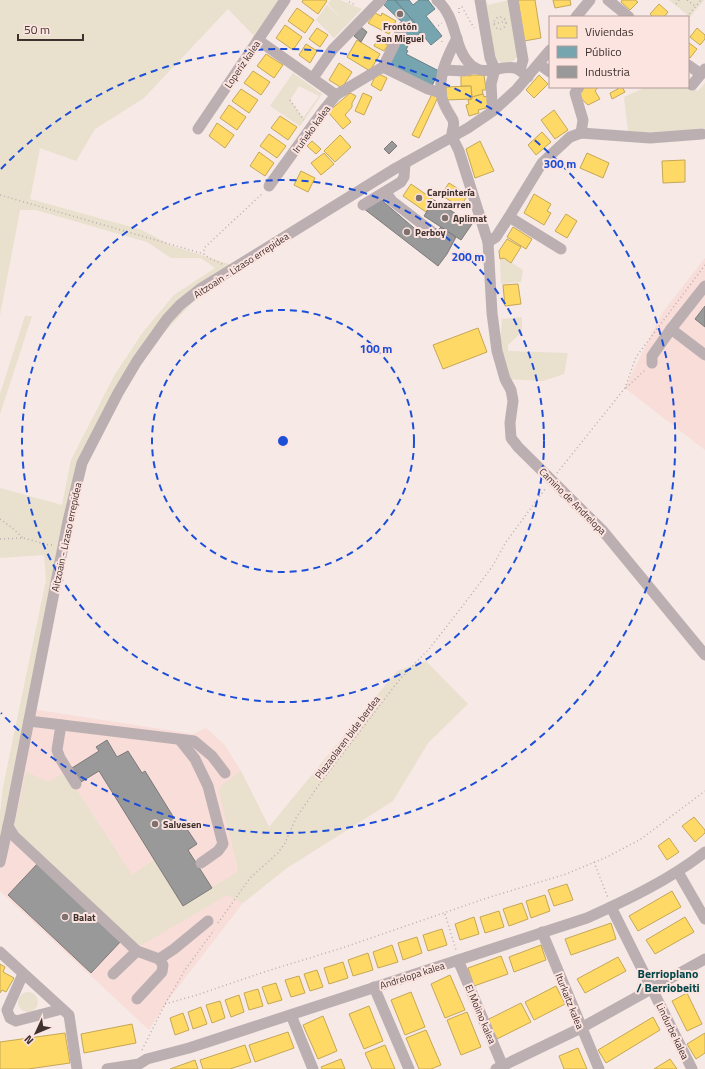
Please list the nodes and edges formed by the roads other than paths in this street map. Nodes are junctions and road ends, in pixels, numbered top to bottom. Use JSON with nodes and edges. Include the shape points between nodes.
{"nodes":[{"id":1,"x":285,"y":0,"type":"edge"},
{"id":2,"x":381,"y":0,"type":"edge"},
{"id":3,"x":437,"y":0,"type":"edge"},
{"id":4,"x":480,"y":0,"type":"edge"},
{"id":5,"x":513,"y":0,"type":"edge"},
{"id":6,"x":590,"y":0,"type":"edge"},
{"id":7,"x":608,"y":0,"type":"edge"},
{"id":8,"x":577,"y":16,"type":"edge"},
{"id":9,"x":628,"y":16,"type":"edge"},
{"id":10,"x":403,"y":27,"type":"dead end"},
{"id":11,"x":458,"y":38,"type":"junction"},
{"id":12,"x":258,"y":40,"type":"junction"},
{"id":13,"x":549,"y":51,"type":"edge"},
{"id":14,"x":539,"y":64,"type":"junction"},
{"id":15,"x":689,"y":65,"type":"edge"},
{"id":16,"x":383,"y":67,"type":"junction"},
{"id":17,"x":475,"y":68,"type":"junction"},
{"id":18,"x":495,"y":69,"type":"junction"},
{"id":19,"x":443,"y":70,"type":"junction"},
{"id":20,"x":549,"y":71,"type":"edge"},
{"id":21,"x":703,"y":72,"type":"edge"},
{"id":22,"x":524,"y":74,"type":"junction"},
{"id":23,"x":313,"y":78,"type":"junction"},
{"id":24,"x":692,"y":86,"type":"dead end"},
{"id":25,"x":575,"y":89,"type":"edge"},
{"id":26,"x":441,"y":93,"type":"junction"},
{"id":27,"x":336,"y":95,"type":"junction"},
{"id":28,"x":492,"y":102,"type":"dead end"},
{"id":29,"x":198,"y":129,"type":"dead end"},
{"id":30,"x":581,"y":133,"type":"junction"},
{"id":31,"x":702,"y":134,"type":"dead end"},
{"id":32,"x":452,"y":137,"type":"junction"},
{"id":33,"x":405,"y":163,"type":"junction"},
{"id":34,"x":269,"y":186,"type":"road end"},
{"id":35,"x":385,"y":192,"type":"junction"},
{"id":36,"x":363,"y":205,"type":"dead end"},
{"id":37,"x":509,"y":217,"type":"junction"},
{"id":38,"x":432,"y":231,"type":"dead end"},
{"id":39,"x":488,"y":242,"type":"junction"},
{"id":40,"x":561,"y":249,"type":"dead end"},
{"id":41,"x":705,"y":286,"type":"edge"},
{"id":42,"x":672,"y":329,"type":"junction"},
{"id":43,"x":705,"y":355,"type":"edge"},
{"id":44,"x":652,"y":363,"type":"road end"},
{"id":45,"x":705,"y":655,"type":"edge"},
{"id":46,"x":29,"y":722,"type":"junction"},
{"id":47,"x":61,"y":725,"type":"junction"},
{"id":48,"x":180,"y":740,"type":"junction"},
{"id":49,"x":225,"y":773,"type":"dead end"},
{"id":50,"x":76,"y":784,"type":"dead end"},
{"id":51,"x":8,"y":826,"type":"junction"},
{"id":52,"x":705,"y":852,"type":"edge"},
{"id":53,"x":0,"y":862,"type":"edge"},
{"id":54,"x":200,"y":863,"type":"dead end"},
{"id":55,"x":678,"y":872,"type":"junction"},
{"id":56,"x":611,"y":907,"type":"junction"},
{"id":57,"x":705,"y":919,"type":"edge"},
{"id":58,"x":208,"y":921,"type":"dead end"},
{"id":59,"x":542,"y":932,"type":"junction"},
{"id":60,"x":137,"y":951,"type":"junction"},
{"id":61,"x":0,"y":952,"type":"edge"},
{"id":62,"x":705,"y":958,"type":"edge"},
{"id":63,"x":159,"y":959,"type":"junction"},
{"id":64,"x":458,"y":960,"type":"junction"},
{"id":65,"x":23,"y":974,"type":"junction"},
{"id":66,"x":113,"y":974,"type":"dead end"},
{"id":67,"x":374,"y":987,"type":"junction"},
{"id":68,"x":652,"y":989,"type":"junction"},
{"id":69,"x":138,"y":999,"type":"dead end"},
{"id":70,"x":66,"y":1012,"type":"junction"},
{"id":71,"x":291,"y":1015,"type":"junction"},
{"id":72,"x":581,"y":1028,"type":"junction"},
{"id":73,"x":143,"y":1065,"type":"edge"},
{"id":74,"x":501,"y":1068,"type":"edge"},
{"id":75,"x":77,"y":1069,"type":"edge"},
{"id":76,"x":108,"y":1069,"type":"edge"},
{"id":77,"x":313,"y":1069,"type":"edge"},
{"id":78,"x":409,"y":1069,"type":"edge"},
{"id":79,"x":598,"y":1069,"type":"edge"},
{"id":80,"x":692,"y":1069,"type":"edge"}],
"edges":[{"from":1,"to":12,"type":"street","name":"Loperiz kalea"},
{"from":2,"to":23,"type":"street","via":[[333,49]]},
{"from":3,"to":11,"type":"street","via":[[451,19]]},
{"from":4,"to":18,"type":"street","via":[[490,58]]},
{"from":5,"to":22,"type":"street"},
{"from":6,"to":8,"type":"street"},
{"from":7,"to":9,"type":"street"},
{"from":10,"to":16,"type":"street"},
{"from":11,"to":17,"type":"street","via":[[463,55]]},
{"from":11,"to":19,"type":"street"},
{"from":12,"to":23,"type":"street","name":"Iruñeko kalea"},
{"from":12,"to":29,"type":"street","name":"Loperiz kalea"},
{"from":13,"to":14,"type":"street","name":"Aitzoain - Lizaso errepidea"},
{"from":14,"to":20,"type":"street"},
{"from":14,"to":22,"type":"street","name":"Aitzoain - Lizaso errepidea"},
{"from":15,"to":21,"type":"street"},
{"from":16,"to":26,"type":"street"},
{"from":16,"to":27,"type":"street"},
{"from":17,"to":18,"type":"street","via":[[487,72]]},
{"from":17,"to":19,"type":"street","via":[[464,71]]},
{"from":18,"to":22,"type":"street","via":[[515,68]]},
{"from":18,"to":28,"type":"street","via":[[491,84]]},
{"from":19,"to":26,"type":"street"},
{"from":21,"to":24,"type":"street"},
{"from":22,"to":32,"type":"street","name":"Aitzoain - Lizaso errepidea","via":[[516,90],[493,111]]},
{"from":23,"to":27,"type":"street","name":"Iruñeko kalea"},
{"from":25,"to":30,"type":"street","via":[[583,120]]},
{"from":26,"to":32,"type":"street","via":[[444,105],[455,124]]},
{"from":27,"to":34,"type":"street","name":"Iruñeko kalea"},
{"from":30,"to":31,"type":"street","via":[[650,138]]},
{"from":30,"to":37,"type":"street","via":[[570,137],[542,163]]},
{"from":32,"to":33,"type":"street","name":"Aitzoain - Lizaso errepidea"},
{"from":32,"to":39,"type":"street","name":"Camino de Andrelopa","via":[[459,151]]},
{"from":33,"to":35,"type":"street","via":[[401,182]]},
{"from":33,"to":46,"type":"street","name":"Aitzoain - Lizaso errepidea","via":[[200,289],[180,305],[154,338],[122,386],[82,463]]},
{"from":35,"to":36,"type":"street"},
{"from":35,"to":38,"type":"street","via":[[392,201]]},
{"from":37,"to":39,"type":"street","via":[[496,237]]},
{"from":37,"to":40,"type":"street"},
{"from":39,"to":45,"type":"street","name":"Camino de Andrelopa","via":[[498,359],[511,390],[513,402],[511,438],[603,530]]},
{"from":41,"to":42,"type":"street"},
{"from":42,"to":43,"type":"street"},
{"from":42,"to":44,"type":"street","via":[[652,356]]},
{"from":46,"to":47,"type":"street"},
{"from":46,"to":51,"type":"street","name":"Aitzoain - Lizaso errepidea"},
{"from":47,"to":48,"type":"street"},
{"from":47,"to":50,"type":"street","via":[[57,750]]},
{"from":48,"to":49,"type":"street","via":[[194,741],[212,756]]},
{"from":48,"to":54,"type":"street","via":[[208,786],[223,844],[218,851]]},
{"from":51,"to":53,"type":"street","name":"Aitzoain - Lizaso errepidea"},
{"from":51,"to":60,"type":"street","via":[[14,836]]},
{"from":52,"to":55,"type":"street","name":"Andrelopa kalea"},
{"from":55,"to":56,"type":"street","name":"Andrelopa kalea"},
{"from":55,"to":57,"type":"street"},
{"from":56,"to":59,"type":"street","name":"Andrelopa kalea","via":[[588,918]]},
{"from":56,"to":68,"type":"street","name":"Lindurbe kalea"},
{"from":58,"to":63,"type":"street"},
{"from":59,"to":64,"type":"street","name":"Andrelopa kalea"},
{"from":59,"to":72,"type":"street","name":"Iturkaitz kalea"},
{"from":60,"to":63,"type":"street"},
{"from":60,"to":66,"type":"street"},
{"from":61,"to":65,"type":"street"},
{"from":62,"to":68,"type":"street"},
{"from":63,"to":69,"type":"street","via":[[163,965],[162,972]]},
{"from":64,"to":67,"type":"street","name":"Andrelopa kalea"},
{"from":64,"to":74,"type":"street","name":"El Molino kalea"},
{"from":65,"to":70,"type":"street"},
{"from":65,"to":70,"type":"street","via":[[7,1010],[10,1018],[16,1021]]},
{"from":67,"to":71,"type":"street","name":"Andrelopa kalea"},
{"from":67,"to":78,"type":"street"},
{"from":68,"to":72,"type":"street"},
{"from":68,"to":80,"type":"street","name":"Lindurbe kalea"},
{"from":70,"to":75,"type":"street"},
{"from":71,"to":73,"type":"street","name":"Andrelopa kalea"},
{"from":71,"to":77,"type":"street"},
{"from":72,"to":74,"type":"street"},
{"from":72,"to":79,"type":"street","name":"Iturkaitz kalea"},
{"from":73,"to":76,"type":"street","name":"Andrelopa kalea"}]}
